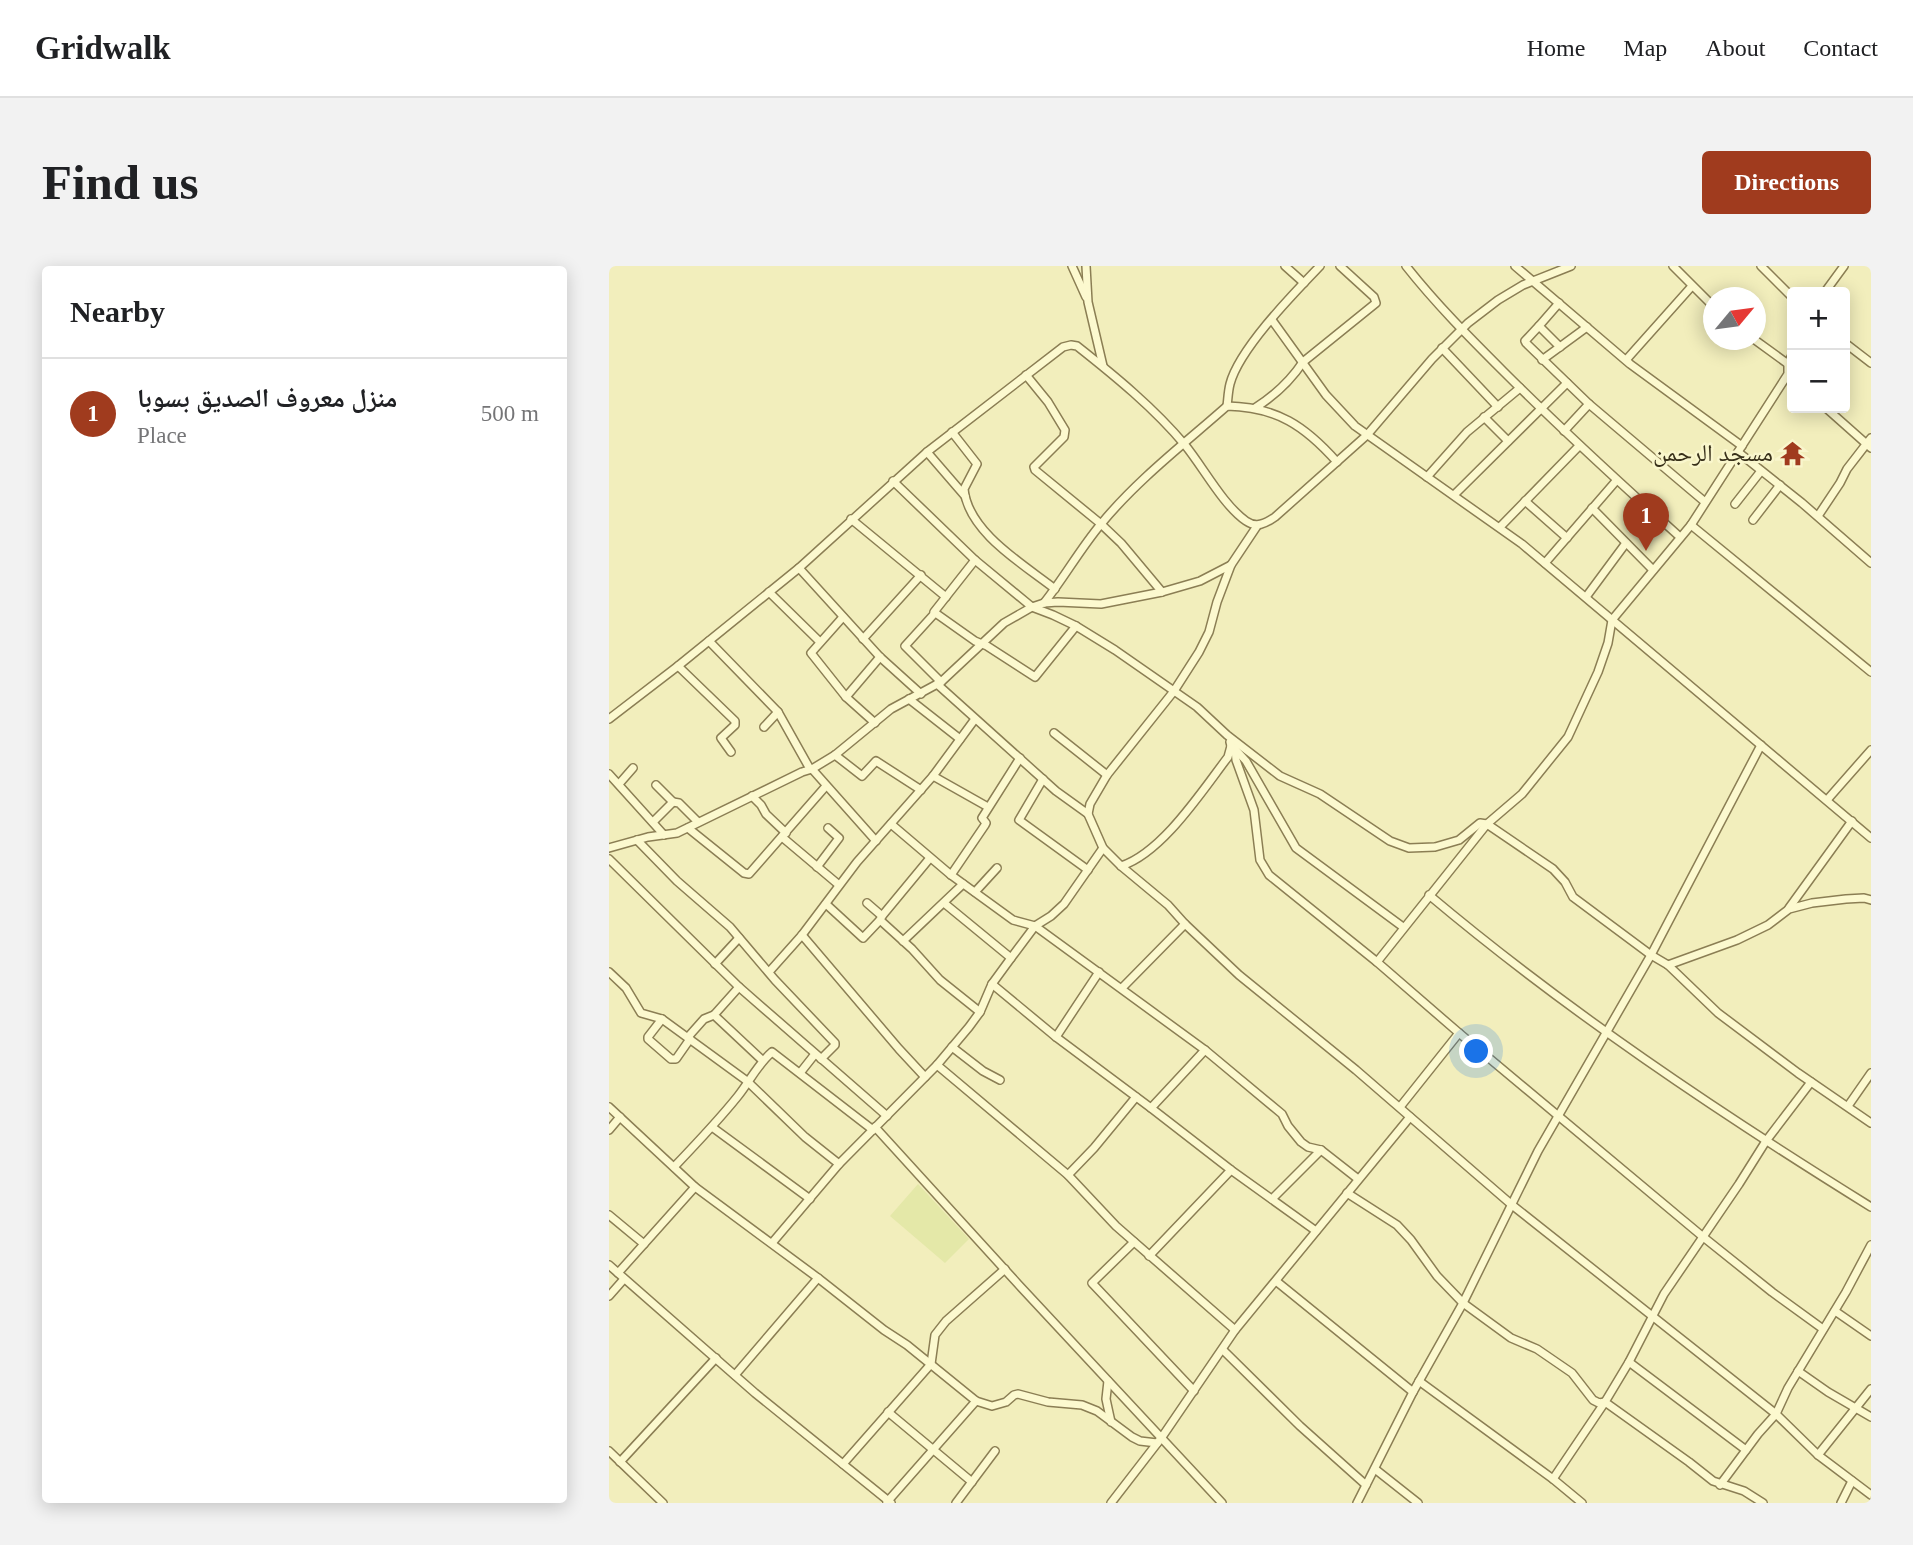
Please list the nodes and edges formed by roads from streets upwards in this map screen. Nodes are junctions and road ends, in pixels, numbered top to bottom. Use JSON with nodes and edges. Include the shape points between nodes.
{"nodes":[{"id":1,"x":1072,"y":266,"type":"edge"},
{"id":2,"x":1086,"y":266,"type":"edge"},
{"id":3,"x":1285,"y":266,"type":"edge"},
{"id":4,"x":1320,"y":266,"type":"edge"},
{"id":5,"x":1340,"y":266,"type":"edge"},
{"id":6,"x":1406,"y":266,"type":"edge"},
{"id":7,"x":1515,"y":266,"type":"edge"},
{"id":8,"x":1571,"y":266,"type":"edge"},
{"id":9,"x":1673,"y":266,"type":"edge"},
{"id":10,"x":1761,"y":266,"type":"edge"},
{"id":11,"x":1844,"y":266,"type":"edge"},
{"id":12,"x":1532,"y":281,"type":"junction"},
{"id":13,"x":1304,"y":283,"type":"junction"},
{"id":14,"x":1692,"y":286,"type":"junction"},
{"id":15,"x":1829,"y":287,"type":"edge"},
{"id":16,"x":1787,"y":292,"type":"edge"},
{"id":17,"x":1703,"y":296,"type":"edge"},
{"id":18,"x":1088,"y":302,"type":"junction"},
{"id":19,"x":1559,"y":303,"type":"junction"},
{"id":20,"x":1272,"y":320,"type":"junction"},
{"id":21,"x":1539,"y":326,"type":"junction"},
{"id":22,"x":1587,"y":327,"type":"junction"},
{"id":23,"x":1461,"y":329,"type":"junction"},
{"id":24,"x":1560,"y":346,"type":"junction"},
{"id":25,"x":1850,"y":347,"type":"edge"},
{"id":26,"x":1442,"y":348,"type":"junction"},
{"id":27,"x":1766,"y":348,"type":"edge"},
{"id":28,"x":1542,"y":360,"type":"junction"},
{"id":29,"x":1626,"y":360,"type":"junction"},
{"id":30,"x":1303,"y":362,"type":"junction"},
{"id":31,"x":1787,"y":363,"type":"edge"},
{"id":32,"x":1871,"y":363,"type":"edge"},
{"id":33,"x":1103,"y":367,"type":"junction"},
{"id":34,"x":1025,"y":375,"type":"junction"},
{"id":35,"x":1787,"y":379,"type":"edge"},
{"id":36,"x":1567,"y":383,"type":"junction"},
{"id":37,"x":1520,"y":388,"type":"junction"},
{"id":38,"x":1590,"y":404,"type":"junction"},
{"id":39,"x":1227,"y":407,"type":"junction"},
{"id":40,"x":1498,"y":407,"type":"junction"},
{"id":41,"x":1255,"y":408,"type":"junction"},
{"id":42,"x":1541,"y":409,"type":"junction"},
{"id":43,"x":1832,"y":413,"type":"edge"},
{"id":44,"x":1484,"y":417,"type":"junction"},
{"id":45,"x":1564,"y":431,"type":"junction"},
{"id":46,"x":952,"y":432,"type":"junction"},
{"id":47,"x":1367,"y":435,"type":"junction"},
{"id":48,"x":1508,"y":441,"type":"junction"},
{"id":49,"x":1869,"y":443,"type":"edge"},
{"id":50,"x":1184,"y":444,"type":"junction"},
{"id":51,"x":1580,"y":446,"type":"junction"},
{"id":52,"x":1740,"y":449,"type":"junction"},
{"id":53,"x":927,"y":452,"type":"junction"},
{"id":54,"x":1337,"y":462,"type":"junction"},
{"id":55,"x":1761,"y":471,"type":"junction"},
{"id":56,"x":1427,"y":477,"type":"junction"},
{"id":57,"x":893,"y":481,"type":"junction"},
{"id":58,"x":1616,"y":481,"type":"junction"},
{"id":59,"x":1780,"y":485,"type":"junction"},
{"id":60,"x":1454,"y":495,"type":"junction"},
{"id":61,"x":965,"y":496,"type":"junction"},
{"id":62,"x":1525,"y":501,"type":"junction"},
{"id":63,"x":1705,"y":502,"type":"junction"},
{"id":64,"x":1735,"y":504,"type":"dead end"},
{"id":65,"x":1592,"y":508,"type":"junction"},
{"id":66,"x":1818,"y":516,"type":"junction"},
{"id":67,"x":851,"y":519,"type":"junction"},
{"id":68,"x":1753,"y":520,"type":"dead end"},
{"id":69,"x":1101,"y":524,"type":"junction"},
{"id":70,"x":1691,"y":525,"type":"junction"},
{"id":71,"x":1257,"y":526,"type":"junction"},
{"id":72,"x":1500,"y":527,"type":"junction"},
{"id":73,"x":1680,"y":537,"type":"junction"},
{"id":74,"x":1567,"y":538,"type":"junction"},
{"id":75,"x":1626,"y":543,"type":"junction"},
{"id":76,"x":975,"y":560,"type":"junction"},
{"id":77,"x":1545,"y":563,"type":"junction"},
{"id":78,"x":1871,"y":563,"type":"edge"},
{"id":79,"x":1231,"y":565,"type":"junction"},
{"id":80,"x":799,"y":568,"type":"junction"},
{"id":81,"x":1653,"y":569,"type":"junction"},
{"id":82,"x":921,"y":575,"type":"junction"},
{"id":83,"x":1055,"y":589,"type":"junction"},
{"id":84,"x":769,"y":592,"type":"junction"},
{"id":85,"x":1162,"y":592,"type":"junction"},
{"id":86,"x":946,"y":597,"type":"junction"},
{"id":87,"x":1586,"y":597,"type":"junction"},
{"id":88,"x":1044,"y":603,"type":"junction"},
{"id":89,"x":1033,"y":607,"type":"junction"},
{"id":90,"x":935,"y":613,"type":"junction"},
{"id":91,"x":843,"y":617,"type":"junction"},
{"id":92,"x":1612,"y":620,"type":"junction"},
{"id":93,"x":1076,"y":626,"type":"junction"},
{"id":94,"x":863,"y":639,"type":"junction"},
{"id":95,"x":709,"y":641,"type":"junction"},
{"id":96,"x":820,"y":642,"type":"junction"},
{"id":97,"x":981,"y":644,"type":"junction"},
{"id":98,"x":880,"y":657,"type":"junction"},
{"id":99,"x":678,"y":666,"type":"junction"},
{"id":100,"x":1871,"y":672,"type":"edge"},
{"id":101,"x":939,"y":683,"type":"junction"},
{"id":102,"x":1174,"y":691,"type":"junction"},
{"id":103,"x":921,"y":694,"type":"junction"},
{"id":104,"x":846,"y":698,"type":"junction"},
{"id":105,"x":908,"y":699,"type":"junction"},
{"id":106,"x":778,"y":712,"type":"junction"},
{"id":107,"x":609,"y":719,"type":"edge"},
{"id":108,"x":975,"y":719,"type":"junction"},
{"id":109,"x":874,"y":723,"type":"junction"},
{"id":110,"x":764,"y":727,"type":"dead end"},
{"id":111,"x":1054,"y":733,"type":"dead end"},
{"id":112,"x":1227,"y":735,"type":"junction"},
{"id":113,"x":960,"y":739,"type":"junction"},
{"id":114,"x":1761,"y":745,"type":"junction"},
{"id":115,"x":1233,"y":748,"type":"junction"},
{"id":116,"x":1871,"y":750,"type":"edge"},
{"id":117,"x":731,"y":752,"type":"dead end"},
{"id":118,"x":835,"y":755,"type":"junction"},
{"id":119,"x":1020,"y":758,"type":"junction"},
{"id":120,"x":633,"y":768,"type":"dead end"},
{"id":121,"x":811,"y":769,"type":"junction"},
{"id":122,"x":609,"y":774,"type":"edge"},
{"id":123,"x":1107,"y":775,"type":"junction"},
{"id":124,"x":933,"y":776,"type":"junction"},
{"id":125,"x":1043,"y":779,"type":"junction"},
{"id":126,"x":619,"y":784,"type":"junction"},
{"id":127,"x":656,"y":785,"type":"dead end"},
{"id":128,"x":826,"y":786,"type":"junction"},
{"id":129,"x":921,"y":790,"type":"junction"},
{"id":130,"x":752,"y":796,"type":"junction"},
{"id":131,"x":1827,"y":800,"type":"junction"},
{"id":132,"x":673,"y":802,"type":"junction"},
{"id":133,"x":988,"y":807,"type":"junction"},
{"id":134,"x":1087,"y":814,"type":"junction"},
{"id":135,"x":653,"y":821,"type":"junction"},
{"id":136,"x":1852,"y":821,"type":"junction"},
{"id":137,"x":698,"y":822,"type":"junction"},
{"id":138,"x":891,"y":824,"type":"junction"},
{"id":139,"x":1487,"y":824,"type":"junction"},
{"id":140,"x":688,"y":828,"type":"junction"},
{"id":141,"x":828,"y":828,"type":"dead end"},
{"id":142,"x":664,"y":835,"type":"junction"},
{"id":143,"x":784,"y":835,"type":"junction"},
{"id":144,"x":1871,"y":838,"type":"edge"},
{"id":145,"x":636,"y":840,"type":"junction"},
{"id":146,"x":876,"y":841,"type":"junction"},
{"id":147,"x":609,"y":848,"type":"edge"},
{"id":148,"x":1103,"y":848,"type":"junction"},
{"id":149,"x":930,"y":858,"type":"junction"},
{"id":150,"x":609,"y":859,"type":"edge"},
{"id":151,"x":1121,"y":866,"type":"junction"},
{"id":152,"x":817,"y":867,"type":"junction"},
{"id":153,"x":997,"y":868,"type":"dead end"},
{"id":154,"x":1088,"y":870,"type":"junction"},
{"id":155,"x":951,"y":875,"type":"junction"},
{"id":156,"x":963,"y":884,"type":"junction"},
{"id":157,"x":839,"y":885,"type":"junction"},
{"id":158,"x":975,"y":892,"type":"junction"},
{"id":159,"x":1429,"y":895,"type":"junction"},
{"id":160,"x":1871,"y":900,"type":"edge"},
{"id":161,"x":867,"y":903,"type":"dead end"},
{"id":162,"x":826,"y":904,"type":"junction"},
{"id":163,"x":944,"y":904,"type":"junction"},
{"id":164,"x":1789,"y":909,"type":"junction"},
{"id":165,"x":881,"y":918,"type":"junction"},
{"id":166,"x":1185,"y":924,"type":"junction"},
{"id":167,"x":1035,"y":926,"type":"junction"},
{"id":168,"x":1403,"y":927,"type":"junction"},
{"id":169,"x":802,"y":935,"type":"junction"},
{"id":170,"x":739,"y":938,"type":"junction"},
{"id":171,"x":903,"y":942,"type":"junction"},
{"id":172,"x":1651,"y":955,"type":"junction"},
{"id":173,"x":1011,"y":958,"type":"junction"},
{"id":174,"x":1377,"y":962,"type":"junction"},
{"id":175,"x":715,"y":964,"type":"junction"},
{"id":176,"x":1668,"y":965,"type":"junction"},
{"id":177,"x":609,"y":972,"type":"edge"},
{"id":178,"x":769,"y":972,"type":"junction"},
{"id":179,"x":1099,"y":972,"type":"junction"},
{"id":180,"x":992,"y":984,"type":"junction"},
{"id":181,"x":739,"y":987,"type":"junction"},
{"id":182,"x":1122,"y":988,"type":"junction"},
{"id":183,"x":980,"y":1012,"type":"junction"},
{"id":184,"x":714,"y":1015,"type":"junction"},
{"id":185,"x":662,"y":1018,"type":"junction"},
{"id":186,"x":1459,"y":1033,"type":"junction"},
{"id":187,"x":1607,"y":1033,"type":"junction"},
{"id":188,"x":1056,"y":1037,"type":"junction"},
{"id":189,"x":689,"y":1038,"type":"junction"},
{"id":190,"x":952,"y":1047,"type":"junction"},
{"id":191,"x":1205,"y":1050,"type":"junction"},
{"id":192,"x":818,"y":1057,"type":"junction"},
{"id":193,"x":762,"y":1060,"type":"junction"},
{"id":194,"x":937,"y":1065,"type":"junction"},
{"id":195,"x":800,"y":1073,"type":"junction"},
{"id":196,"x":1871,"y":1073,"type":"edge"},
{"id":197,"x":925,"y":1077,"type":"junction"},
{"id":198,"x":1000,"y":1080,"type":"dead end"},
{"id":199,"x":747,"y":1081,"type":"junction"},
{"id":200,"x":1811,"y":1082,"type":"junction"},
{"id":201,"x":1136,"y":1097,"type":"junction"},
{"id":202,"x":1848,"y":1106,"type":"junction"},
{"id":203,"x":609,"y":1107,"type":"edge"},
{"id":204,"x":1399,"y":1107,"type":"junction"},
{"id":205,"x":1151,"y":1108,"type":"junction"},
{"id":206,"x":1558,"y":1115,"type":"junction"},
{"id":207,"x":887,"y":1116,"type":"junction"},
{"id":208,"x":620,"y":1117,"type":"junction"},
{"id":209,"x":1410,"y":1117,"type":"junction"},
{"id":210,"x":1871,"y":1123,"type":"edge"},
{"id":211,"x":712,"y":1127,"type":"junction"},
{"id":212,"x":874,"y":1129,"type":"junction"},
{"id":213,"x":609,"y":1130,"type":"edge"},
{"id":214,"x":1766,"y":1142,"type":"junction"},
{"id":215,"x":1321,"y":1150,"type":"junction"},
{"id":216,"x":839,"y":1164,"type":"junction"},
{"id":217,"x":674,"y":1167,"type":"junction"},
{"id":218,"x":1231,"y":1170,"type":"junction"},
{"id":219,"x":1068,"y":1175,"type":"junction"},
{"id":220,"x":1358,"y":1179,"type":"junction"},
{"id":221,"x":695,"y":1187,"type":"junction"},
{"id":222,"x":1347,"y":1193,"type":"junction"},
{"id":223,"x":810,"y":1199,"type":"junction"},
{"id":224,"x":1272,"y":1199,"type":"junction"},
{"id":225,"x":1512,"y":1205,"type":"junction"},
{"id":226,"x":1871,"y":1207,"type":"edge"},
{"id":227,"x":609,"y":1215,"type":"edge"},
{"id":228,"x":1316,"y":1231,"type":"junction"},
{"id":229,"x":1702,"y":1236,"type":"junction"},
{"id":230,"x":1134,"y":1242,"type":"junction"},
{"id":231,"x":772,"y":1243,"type":"junction"},
{"id":232,"x":644,"y":1244,"type":"junction"},
{"id":233,"x":1871,"y":1245,"type":"edge"},
{"id":234,"x":1149,"y":1256,"type":"junction"},
{"id":235,"x":1868,"y":1257,"type":"edge"},
{"id":236,"x":609,"y":1265,"type":"edge"},
{"id":237,"x":1005,"y":1269,"type":"junction"},
{"id":238,"x":621,"y":1276,"type":"junction"},
{"id":239,"x":818,"y":1278,"type":"junction"},
{"id":240,"x":1276,"y":1281,"type":"junction"},
{"id":241,"x":609,"y":1296,"type":"edge"},
{"id":242,"x":1464,"y":1303,"type":"junction"},
{"id":243,"x":1835,"y":1311,"type":"junction"},
{"id":244,"x":1653,"y":1317,"type":"junction"},
{"id":245,"x":1823,"y":1329,"type":"junction"},
{"id":246,"x":1235,"y":1330,"type":"junction"},
{"id":247,"x":1871,"y":1336,"type":"edge"},
{"id":248,"x":1223,"y":1350,"type":"junction"},
{"id":249,"x":716,"y":1358,"type":"junction"},
{"id":250,"x":1629,"y":1362,"type":"junction"},
{"id":251,"x":931,"y":1364,"type":"junction"},
{"id":252,"x":1798,"y":1371,"type":"junction"},
{"id":253,"x":735,"y":1375,"type":"junction"},
{"id":254,"x":1108,"y":1381,"type":"junction"},
{"id":255,"x":1419,"y":1381,"type":"junction"},
{"id":256,"x":1871,"y":1389,"type":"edge"},
{"id":257,"x":1194,"y":1391,"type":"junction"},
{"id":258,"x":1413,"y":1392,"type":"junction"},
{"id":259,"x":977,"y":1401,"type":"junction"},
{"id":260,"x":1605,"y":1402,"type":"junction"},
{"id":261,"x":1856,"y":1408,"type":"junction"},
{"id":262,"x":888,"y":1412,"type":"junction"},
{"id":263,"x":1776,"y":1414,"type":"junction"},
{"id":264,"x":1871,"y":1418,"type":"edge"},
{"id":265,"x":1111,"y":1422,"type":"junction"},
{"id":266,"x":1159,"y":1440,"type":"junction"},
{"id":267,"x":933,"y":1450,"type":"junction"},
{"id":268,"x":1746,"y":1450,"type":"junction"},
{"id":269,"x":609,"y":1451,"type":"edge"},
{"id":270,"x":995,"y":1451,"type":"dead end"},
{"id":271,"x":1818,"y":1455,"type":"junction"},
{"id":272,"x":620,"y":1462,"type":"junction"},
{"id":273,"x":843,"y":1464,"type":"junction"},
{"id":274,"x":1375,"y":1469,"type":"junction"},
{"id":275,"x":1553,"y":1479,"type":"junction"},
{"id":276,"x":1851,"y":1481,"type":"junction"},
{"id":277,"x":972,"y":1482,"type":"junction"},
{"id":278,"x":1366,"y":1485,"type":"junction"},
{"id":279,"x":1720,"y":1485,"type":"junction"},
{"id":280,"x":1871,"y":1495,"type":"edge"},
{"id":281,"x":889,"y":1502,"type":"edge"},
{"id":282,"x":663,"y":1503,"type":"edge"},
{"id":283,"x":956,"y":1503,"type":"edge"},
{"id":284,"x":1111,"y":1503,"type":"edge"},
{"id":285,"x":1222,"y":1503,"type":"edge"},
{"id":286,"x":1357,"y":1503,"type":"edge"},
{"id":287,"x":1417,"y":1503,"type":"edge"},
{"id":288,"x":1582,"y":1503,"type":"edge"},
{"id":289,"x":1763,"y":1503,"type":"edge"},
{"id":290,"x":1841,"y":1503,"type":"edge"}],
"edges":[{"from":1,"to":18,"type":"street"},
{"from":2,"to":18,"type":"street"},
{"from":3,"to":13,"type":"street"},
{"from":4,"to":13,"type":"street"},
{"from":5,"to":30,"type":"street","via":[[1376,303]]},
{"from":6,"to":23,"type":"street"},
{"from":7,"to":12,"type":"street"},
{"from":8,"to":12,"type":"street"},
{"from":9,"to":14,"type":"street"},
{"from":10,"to":16,"type":"street"},
{"from":11,"to":15,"type":"street"},
{"from":12,"to":19,"type":"street"},
{"from":12,"to":23,"type":"street"},
{"from":13,"to":20,"type":"street"},
{"from":14,"to":17,"type":"street"},
{"from":14,"to":29,"type":"street"},
{"from":18,"to":33,"type":"street"},
{"from":19,"to":21,"type":"street"},
{"from":19,"to":22,"type":"street"},
{"from":20,"to":30,"type":"street"},
{"from":20,"to":39,"type":"street","via":[[1243,356],[1230,383]]},
{"from":21,"to":24,"type":"street"},
{"from":21,"to":28,"type":"street","via":[[1525,342]]},
{"from":22,"to":24,"type":"street"},
{"from":22,"to":29,"type":"street"},
{"from":23,"to":26,"type":"street"},
{"from":23,"to":37,"type":"street"},
{"from":24,"to":28,"type":"street"},
{"from":25,"to":32,"type":"street"},
{"from":26,"to":40,"type":"street"},
{"from":26,"to":47,"type":"street"},
{"from":27,"to":31,"type":"street"},
{"from":28,"to":36,"type":"street"},
{"from":29,"to":52,"type":"street"},
{"from":30,"to":41,"type":"street","via":[[1278,391]]},
{"from":30,"to":47,"type":"street","via":[[1326,395]]},
{"from":33,"to":34,"type":"street","via":[[1071,345]]},
{"from":33,"to":50,"type":"street"},
{"from":34,"to":46,"type":"street"},
{"from":34,"to":69,"type":"street","via":[[1065,430],[1064,437],[1034,469]]},
{"from":35,"to":52,"type":"street"},
{"from":36,"to":38,"type":"street"},
{"from":36,"to":42,"type":"street"},
{"from":37,"to":40,"type":"street"},
{"from":37,"to":42,"type":"street"},
{"from":38,"to":45,"type":"street"},
{"from":38,"to":63,"type":"street"},
{"from":39,"to":41,"type":"street"},
{"from":39,"to":50,"type":"street"},
{"from":40,"to":44,"type":"street"},
{"from":41,"to":54,"type":"street","via":[[1303,429]]},
{"from":42,"to":45,"type":"street"},
{"from":42,"to":48,"type":"street"},
{"from":43,"to":49,"type":"street"},
{"from":44,"to":48,"type":"street"},
{"from":44,"to":56,"type":"street"},
{"from":45,"to":51,"type":"street"},
{"from":46,"to":53,"type":"street"},
{"from":46,"to":61,"type":"street","via":[[977,464],[965,485]]},
{"from":47,"to":54,"type":"street"},
{"from":47,"to":56,"type":"street"},
{"from":48,"to":60,"type":"street"},
{"from":49,"to":66,"type":"street"},
{"from":50,"to":69,"type":"street"},
{"from":50,"to":71,"type":"street","via":[[1232,507]]},
{"from":51,"to":58,"type":"street"},
{"from":51,"to":62,"type":"street"},
{"from":52,"to":55,"type":"street"},
{"from":52,"to":63,"type":"street"},
{"from":53,"to":57,"type":"street"},
{"from":53,"to":61,"type":"street"},
{"from":54,"to":71,"type":"street","via":[[1275,517]]},
{"from":55,"to":59,"type":"street"},
{"from":55,"to":64,"type":"street"},
{"from":56,"to":60,"type":"street"},
{"from":57,"to":67,"type":"street"},
{"from":57,"to":76,"type":"street"},
{"from":58,"to":65,"type":"street"},
{"from":58,"to":73,"type":"street"},
{"from":59,"to":66,"type":"street"},
{"from":59,"to":68,"type":"street"},
{"from":60,"to":72,"type":"street"},
{"from":61,"to":83,"type":"street","via":[[980,528]]},
{"from":62,"to":72,"type":"street"},
{"from":62,"to":74,"type":"street"},
{"from":63,"to":70,"type":"street"},
{"from":65,"to":74,"type":"street"},
{"from":65,"to":75,"type":"street"},
{"from":66,"to":78,"type":"street"},
{"from":67,"to":80,"type":"street"},
{"from":67,"to":82,"type":"street"},
{"from":69,"to":83,"type":"street"},
{"from":69,"to":85,"type":"street"},
{"from":70,"to":73,"type":"street"},
{"from":70,"to":100,"type":"street"},
{"from":71,"to":79,"type":"street"},
{"from":72,"to":77,"type":"street"},
{"from":73,"to":81,"type":"street"},
{"from":74,"to":77,"type":"street"},
{"from":75,"to":81,"type":"street"},
{"from":75,"to":87,"type":"street"},
{"from":76,"to":86,"type":"street"},
{"from":76,"to":89,"type":"street"},
{"from":77,"to":87,"type":"street"},
{"from":79,"to":85,"type":"street","via":[[1200,581]]},
{"from":79,"to":102,"type":"street","via":[[1209,632]]},
{"from":80,"to":84,"type":"street"},
{"from":80,"to":91,"type":"street"},
{"from":81,"to":92,"type":"street"},
{"from":82,"to":86,"type":"street"},
{"from":82,"to":94,"type":"street"},
{"from":83,"to":88,"type":"street"},
{"from":84,"to":95,"type":"street"},
{"from":84,"to":96,"type":"street"},
{"from":85,"to":88,"type":"street","via":[[1101,604]]},
{"from":86,"to":90,"type":"street"},
{"from":87,"to":92,"type":"street"},
{"from":88,"to":89,"type":"street"},
{"from":89,"to":93,"type":"street"},
{"from":89,"to":97,"type":"street","via":[[1004,623]]},
{"from":90,"to":97,"type":"street"},
{"from":90,"to":101,"type":"street","via":[[905,646]]},
{"from":91,"to":94,"type":"street"},
{"from":91,"to":96,"type":"street"},
{"from":92,"to":114,"type":"street"},
{"from":92,"to":139,"type":"street","via":[[1598,672],[1569,737],[1522,794]]},
{"from":93,"to":97,"type":"street","via":[[1035,677]]},
{"from":93,"to":102,"type":"street"},
{"from":94,"to":98,"type":"street"},
{"from":95,"to":99,"type":"street"},
{"from":95,"to":106,"type":"street"},
{"from":96,"to":104,"type":"street","via":[[811,653]]},
{"from":97,"to":101,"type":"street"},
{"from":98,"to":103,"type":"street"},
{"from":98,"to":104,"type":"street"},
{"from":99,"to":107,"type":"street"},
{"from":99,"to":117,"type":"street","via":[[735,721],[721,739]]},
{"from":101,"to":103,"type":"street"},
{"from":101,"to":108,"type":"street"},
{"from":102,"to":112,"type":"street"},
{"from":102,"to":123,"type":"street"},
{"from":103,"to":105,"type":"street"},
{"from":104,"to":109,"type":"street"},
{"from":105,"to":109,"type":"street"},
{"from":105,"to":113,"type":"street"},
{"from":106,"to":110,"type":"street"},
{"from":106,"to":121,"type":"street"},
{"from":108,"to":113,"type":"street"},
{"from":108,"to":119,"type":"street"},
{"from":109,"to":118,"type":"street"},
{"from":111,"to":123,"type":"street"},
{"from":112,"to":115,"type":"street"},
{"from":112,"to":139,"type":"street","via":[[1280,776],[1320,794],[1400,846],[1435,847],[1459,840],[1480,823]]},
{"from":113,"to":124,"type":"street"},
{"from":114,"to":131,"type":"street"},
{"from":114,"to":172,"type":"street"},
{"from":115,"to":151,"type":"street","via":[[1178,822],[1148,852]]},
{"from":115,"to":168,"type":"street","via":[[1296,848]]},
{"from":115,"to":174,"type":"street","via":[[1250,793],[1260,860],[1269,875]]},
{"from":116,"to":131,"type":"street"},
{"from":118,"to":121,"type":"street"},
{"from":118,"to":129,"type":"street","via":[[862,776],[877,761]]},
{"from":119,"to":125,"type":"street"},
{"from":119,"to":133,"type":"street"},
{"from":120,"to":126,"type":"street"},
{"from":121,"to":128,"type":"street"},
{"from":121,"to":130,"type":"street"},
{"from":122,"to":126,"type":"street"},
{"from":123,"to":134,"type":"street"},
{"from":124,"to":129,"type":"street"},
{"from":124,"to":133,"type":"street"},
{"from":125,"to":134,"type":"street"},
{"from":125,"to":154,"type":"street","via":[[1019,820]]},
{"from":126,"to":135,"type":"street"},
{"from":127,"to":132,"type":"street"},
{"from":128,"to":143,"type":"street"},
{"from":128,"to":146,"type":"street"},
{"from":129,"to":138,"type":"street"},
{"from":130,"to":137,"type":"street"},
{"from":130,"to":143,"type":"street"},
{"from":131,"to":136,"type":"street"},
{"from":132,"to":135,"type":"street"},
{"from":132,"to":137,"type":"street"},
{"from":133,"to":155,"type":"street","via":[[982,818],[986,823]]},
{"from":134,"to":148,"type":"street"},
{"from":135,"to":142,"type":"street"},
{"from":136,"to":144,"type":"street"},
{"from":136,"to":164,"type":"street"},
{"from":137,"to":140,"type":"street"},
{"from":138,"to":146,"type":"street"},
{"from":138,"to":149,"type":"street"},
{"from":139,"to":159,"type":"street"},
{"from":139,"to":172,"type":"street","via":[[1553,869],[1573,897]]},
{"from":140,"to":142,"type":"street"},
{"from":140,"to":143,"type":"street","via":[[748,874]]},
{"from":141,"to":152,"type":"street","via":[[839,838]]},
{"from":142,"to":145,"type":"street"},
{"from":143,"to":152,"type":"street"},
{"from":145,"to":147,"type":"street"},
{"from":145,"to":170,"type":"street"},
{"from":146,"to":157,"type":"street"},
{"from":148,"to":151,"type":"street"},
{"from":148,"to":154,"type":"street"},
{"from":149,"to":155,"type":"street"},
{"from":149,"to":165,"type":"street"},
{"from":150,"to":175,"type":"street"},
{"from":151,"to":166,"type":"street"},
{"from":152,"to":157,"type":"street"},
{"from":153,"to":158,"type":"street"},
{"from":154,"to":167,"type":"street","via":[[1064,904]]},
{"from":155,"to":156,"type":"street"},
{"from":156,"to":158,"type":"street"},
{"from":156,"to":163,"type":"street"},
{"from":157,"to":162,"type":"street"},
{"from":158,"to":167,"type":"street","via":[[1013,920]]},
{"from":159,"to":168,"type":"street"},
{"from":159,"to":187,"type":"street"},
{"from":160,"to":164,"type":"street","via":[[1846,899]]},
{"from":161,"to":165,"type":"street"},
{"from":162,"to":165,"type":"street","via":[[863,938]]},
{"from":162,"to":169,"type":"street"},
{"from":163,"to":171,"type":"street"},
{"from":163,"to":173,"type":"street"},
{"from":164,"to":176,"type":"street","via":[[1737,940]]},
{"from":165,"to":171,"type":"street"},
{"from":166,"to":182,"type":"street"},
{"from":166,"to":204,"type":"street","via":[[1239,975]]},
{"from":167,"to":173,"type":"street"},
{"from":167,"to":179,"type":"street"},
{"from":168,"to":174,"type":"street"},
{"from":169,"to":178,"type":"street"},
{"from":169,"to":197,"type":"street"},
{"from":170,"to":175,"type":"street"},
{"from":170,"to":178,"type":"street"},
{"from":171,"to":183,"type":"street"},
{"from":172,"to":176,"type":"street"},
{"from":172,"to":187,"type":"street"},
{"from":173,"to":180,"type":"street"},
{"from":174,"to":186,"type":"street"},
{"from":175,"to":181,"type":"street"},
{"from":176,"to":200,"type":"street","via":[[1718,1013]]},
{"from":177,"to":185,"type":"street","via":[[644,1016]]},
{"from":178,"to":192,"type":"street","via":[[835,1044]]},
{"from":179,"to":182,"type":"street"},
{"from":179,"to":188,"type":"street"},
{"from":180,"to":183,"type":"street"},
{"from":180,"to":188,"type":"street"},
{"from":181,"to":184,"type":"street"},
{"from":181,"to":192,"type":"street"},
{"from":182,"to":191,"type":"street"},
{"from":183,"to":190,"type":"street"},
{"from":184,"to":189,"type":"street","via":[[704,1019]]},
{"from":184,"to":193,"type":"street"},
{"from":185,"to":189,"type":"street"},
{"from":185,"to":189,"type":"street","via":[[648,1039],[671,1059],[676,1059]]},
{"from":186,"to":204,"type":"street"},
{"from":186,"to":206,"type":"street"},
{"from":187,"to":206,"type":"street"},
{"from":187,"to":214,"type":"street"},
{"from":188,"to":201,"type":"street"},
{"from":189,"to":199,"type":"street"},
{"from":190,"to":194,"type":"street"},
{"from":190,"to":198,"type":"street"},
{"from":191,"to":205,"type":"street"},
{"from":191,"to":215,"type":"street","via":[[1282,1114],[1301,1142]]},
{"from":192,"to":195,"type":"street"},
{"from":192,"to":207,"type":"street"},
{"from":193,"to":195,"type":"street","via":[[772,1052]]},
{"from":193,"to":199,"type":"street"},
{"from":194,"to":197,"type":"street"},
{"from":194,"to":219,"type":"street"},
{"from":195,"to":212,"type":"street"},
{"from":196,"to":202,"type":"street"},
{"from":197,"to":207,"type":"street"},
{"from":199,"to":211,"type":"street"},
{"from":199,"to":216,"type":"street"},
{"from":200,"to":202,"type":"street"},
{"from":200,"to":214,"type":"street"},
{"from":201,"to":205,"type":"street"},
{"from":201,"to":219,"type":"street"},
{"from":202,"to":210,"type":"street"},
{"from":203,"to":208,"type":"street"},
{"from":204,"to":209,"type":"street"},
{"from":205,"to":218,"type":"street"},
{"from":206,"to":225,"type":"street"},
{"from":206,"to":229,"type":"street"},
{"from":207,"to":212,"type":"street"},
{"from":208,"to":213,"type":"street"},
{"from":208,"to":217,"type":"street"},
{"from":209,"to":220,"type":"street"},
{"from":209,"to":225,"type":"street"},
{"from":211,"to":217,"type":"street"},
{"from":211,"to":223,"type":"street"},
{"from":212,"to":216,"type":"street"},
{"from":212,"to":237,"type":"street"},
{"from":214,"to":226,"type":"street"},
{"from":214,"to":229,"type":"street"},
{"from":215,"to":220,"type":"street"},
{"from":215,"to":224,"type":"street"},
{"from":216,"to":223,"type":"street"},
{"from":217,"to":221,"type":"street"},
{"from":218,"to":224,"type":"street"},
{"from":218,"to":234,"type":"street"},
{"from":219,"to":230,"type":"street"},
{"from":220,"to":222,"type":"street"},
{"from":221,"to":231,"type":"street"},
{"from":221,"to":232,"type":"street"},
{"from":222,"to":228,"type":"street"},
{"from":222,"to":242,"type":"street","via":[[1397,1225]]},
{"from":223,"to":231,"type":"street"},
{"from":224,"to":228,"type":"street"},
{"from":225,"to":242,"type":"street"},
{"from":225,"to":244,"type":"street"},
{"from":227,"to":232,"type":"street"},
{"from":228,"to":240,"type":"street"},
{"from":229,"to":244,"type":"street"},
{"from":229,"to":245,"type":"street"},
{"from":230,"to":234,"type":"street"},
{"from":230,"to":257,"type":"street","via":[[1092,1283]]},
{"from":231,"to":239,"type":"street"},
{"from":232,"to":238,"type":"street"},
{"from":233,"to":235,"type":"street"},
{"from":234,"to":246,"type":"street"},
{"from":235,"to":243,"type":"street"},
{"from":236,"to":238,"type":"street"},
{"from":237,"to":251,"type":"street","via":[[935,1335]]},
{"from":237,"to":254,"type":"street"},
{"from":238,"to":241,"type":"street"},
{"from":238,"to":249,"type":"street"},
{"from":239,"to":251,"type":"street"},
{"from":239,"to":253,"type":"street"},
{"from":240,"to":246,"type":"street"},
{"from":240,"to":258,"type":"street"},
{"from":242,"to":255,"type":"street"},
{"from":242,"to":260,"type":"street","via":[[1511,1338],[1572,1373],[1593,1400]]},
{"from":243,"to":245,"type":"street"},
{"from":243,"to":247,"type":"street"},
{"from":244,"to":250,"type":"street"},
{"from":244,"to":263,"type":"street"},
{"from":245,"to":252,"type":"street"},
{"from":246,"to":248,"type":"street"},
{"from":248,"to":257,"type":"street"},
{"from":248,"to":278,"type":"street"},
{"from":249,"to":253,"type":"street"},
{"from":249,"to":272,"type":"street"},
{"from":250,"to":260,"type":"street"},
{"from":250,"to":268,"type":"street"},
{"from":251,"to":259,"type":"street"},
{"from":251,"to":262,"type":"street"},
{"from":252,"to":261,"type":"street"},
{"from":252,"to":263,"type":"street"},
{"from":253,"to":273,"type":"street"},
{"from":254,"to":265,"type":"street"},
{"from":254,"to":266,"type":"street"},
{"from":255,"to":258,"type":"street"},
{"from":255,"to":275,"type":"street"},
{"from":256,"to":261,"type":"street"},
{"from":257,"to":266,"type":"street"},
{"from":258,"to":274,"type":"street"},
{"from":259,"to":265,"type":"street","via":[[992,1406],[1018,1394],[1082,1405]]},
{"from":259,"to":267,"type":"street"},
{"from":260,"to":275,"type":"street"},
{"from":260,"to":279,"type":"street"},
{"from":261,"to":264,"type":"street"},
{"from":261,"to":271,"type":"street"},
{"from":262,"to":267,"type":"street"},
{"from":262,"to":273,"type":"street"},
{"from":263,"to":268,"type":"street"},
{"from":263,"to":271,"type":"street"},
{"from":265,"to":266,"type":"street","via":[[1140,1441]]},
{"from":266,"to":284,"type":"street"},
{"from":266,"to":285,"type":"street"},
{"from":267,"to":277,"type":"street"},
{"from":267,"to":281,"type":"street"},
{"from":268,"to":279,"type":"street"},
{"from":269,"to":272,"type":"street"},
{"from":270,"to":277,"type":"street"},
{"from":271,"to":276,"type":"street"},
{"from":272,"to":282,"type":"street"},
{"from":273,"to":281,"type":"street"},
{"from":274,"to":278,"type":"street"},
{"from":274,"to":287,"type":"street"},
{"from":275,"to":288,"type":"street"},
{"from":276,"to":280,"type":"street"},
{"from":276,"to":290,"type":"street"},
{"from":277,"to":283,"type":"street"},
{"from":278,"to":286,"type":"street"},
{"from":279,"to":289,"type":"street","via":[[1744,1491]]}]}
